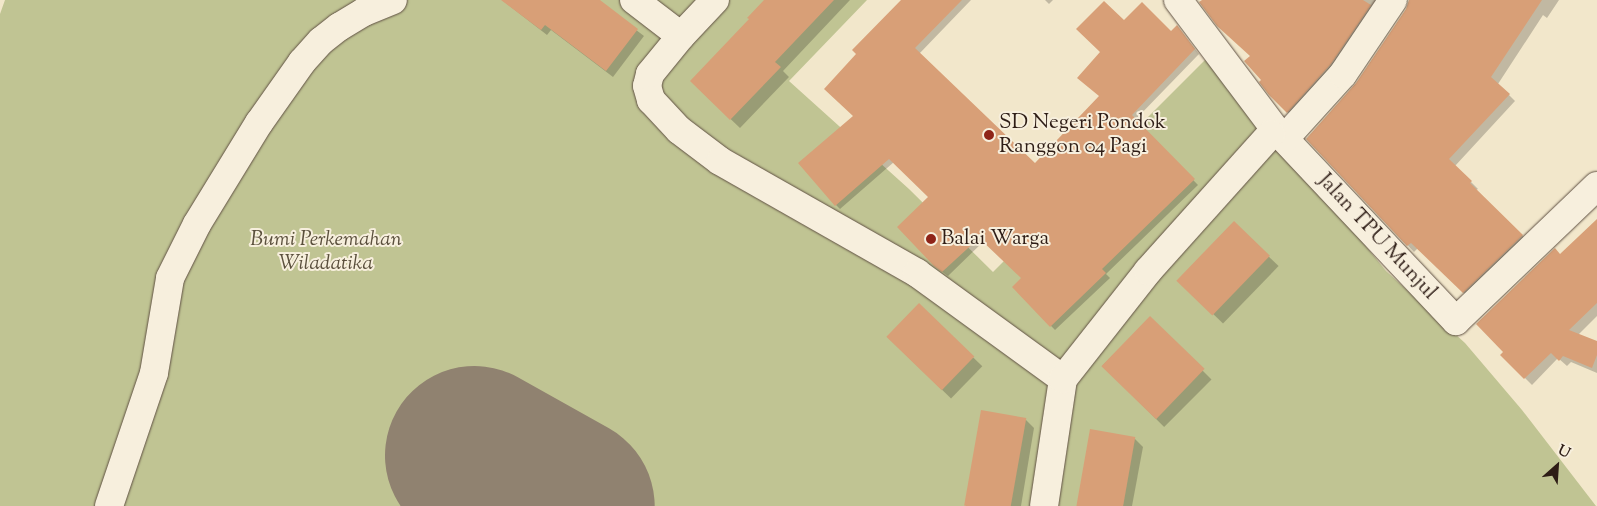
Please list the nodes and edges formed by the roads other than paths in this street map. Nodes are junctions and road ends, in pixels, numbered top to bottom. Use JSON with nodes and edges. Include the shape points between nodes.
{"nodes":[{"id":1,"x":393,"y":0,"type":"edge"},
{"id":2,"x":634,"y":0,"type":"edge"},
{"id":3,"x":715,"y":0,"type":"edge"},
{"id":4,"x":1392,"y":0,"type":"edge"},
{"id":5,"x":1181,"y":1,"type":"edge"},
{"id":6,"x":681,"y":36,"type":"junction"},
{"id":7,"x":1278,"y":136,"type":"junction"},
{"id":8,"x":1597,"y":186,"type":"edge"},
{"id":9,"x":1063,"y":380,"type":"junction"},
{"id":10,"x":110,"y":506,"type":"edge"},
{"id":11,"x":1044,"y":506,"type":"edge"}],
"edges":[{"from":1,"to":10,"type":"street","via":[[339,27],[302,62],[259,123],[197,224],[170,278],[154,372]]},
{"from":2,"to":6,"type":"street"},
{"from":3,"to":6,"type":"street"},
{"from":4,"to":7,"type":"street","via":[[1343,74]]},
{"from":5,"to":7,"type":"street","name":"Jalan TPU Munjul"},
{"from":6,"to":9,"type":"street","via":[[650,74],[647,86],[651,100],[679,130],[720,161],[917,273]]},
{"from":7,"to":8,"type":"street","name":"Jalan TPU Munjul","via":[[1456,321]]},
{"from":7,"to":9,"type":"street","via":[[1148,271]]},
{"from":9,"to":11,"type":"street"}]}
